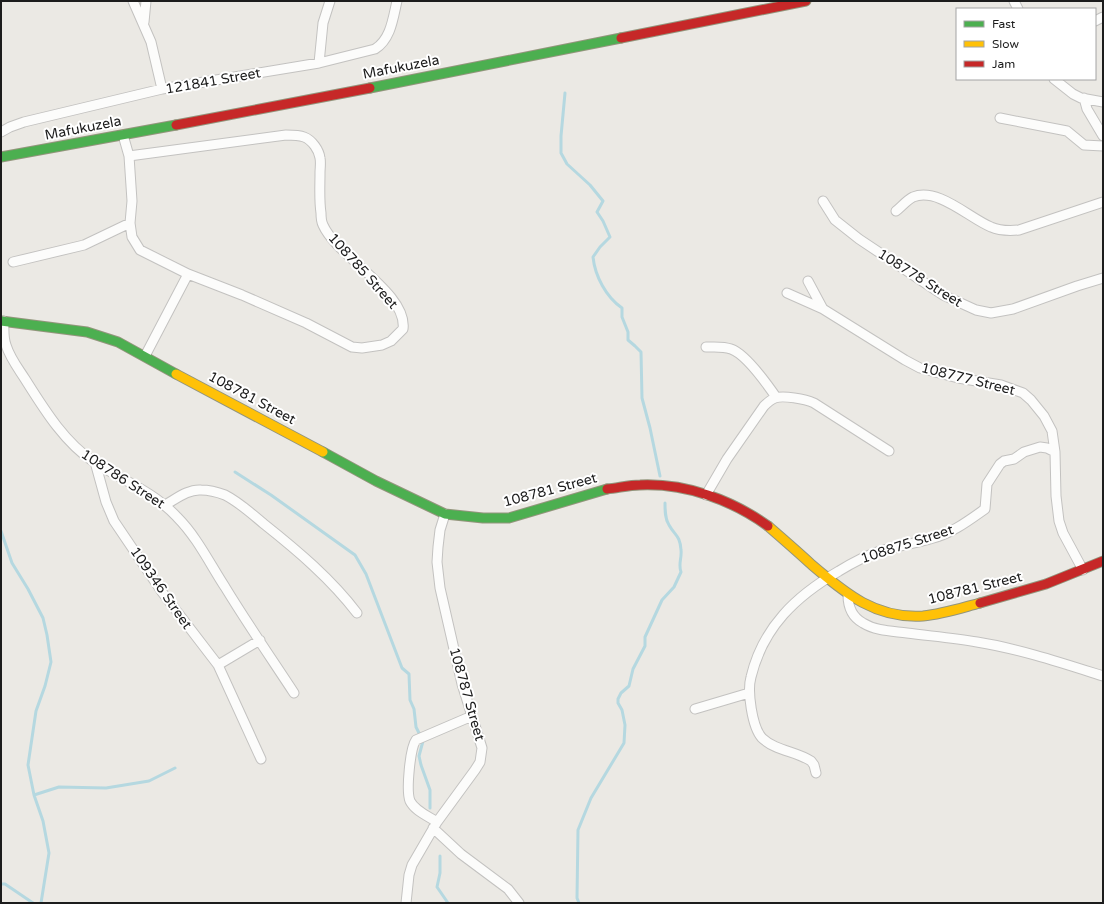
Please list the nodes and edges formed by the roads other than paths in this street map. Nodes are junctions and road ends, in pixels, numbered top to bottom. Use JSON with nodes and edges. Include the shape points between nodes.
{"nodes":[{"id":1,"x":133,"y":1,"type":"edge"},
{"id":2,"x":146,"y":1,"type":"edge"},
{"id":3,"x":330,"y":1,"type":"edge"},
{"id":4,"x":397,"y":1,"type":"edge"},
{"id":5,"x":806,"y":1,"type":"edge"},
{"id":6,"x":144,"y":23,"type":"junction"},
{"id":7,"x":319,"y":63,"type":"junction"},
{"id":8,"x":1055,"y":80,"type":"edge"},
{"id":9,"x":162,"y":89,"type":"junction"},
{"id":10,"x":1084,"y":98,"type":"junction"},
{"id":11,"x":1103,"y":102,"type":"edge"},
{"id":12,"x":1000,"y":118,"type":"dead end"},
{"id":13,"x":1,"y":132,"type":"edge"},
{"id":14,"x":123,"y":135,"type":"junction"},
{"id":15,"x":1103,"y":136,"type":"edge"},
{"id":16,"x":1103,"y":146,"type":"edge"},
{"id":17,"x":129,"y":156,"type":"junction"},
{"id":18,"x":1,"y":157,"type":"edge"},
{"id":19,"x":823,"y":202,"type":"dead end"},
{"id":20,"x":1103,"y":202,"type":"edge"},
{"id":21,"x":896,"y":211,"type":"dead end"},
{"id":22,"x":130,"y":223,"type":"junction"},
{"id":23,"x":13,"y":262,"type":"dead end"},
{"id":24,"x":188,"y":274,"type":"junction"},
{"id":25,"x":1103,"y":278,"type":"edge"},
{"id":26,"x":808,"y":281,"type":"dead end"},
{"id":27,"x":787,"y":293,"type":"dead end"},
{"id":28,"x":823,"y":310,"type":"junction"},
{"id":29,"x":2,"y":321,"type":"edge"},
{"id":30,"x":706,"y":347,"type":"dead end"},
{"id":31,"x":146,"y":356,"type":"junction"},
{"id":32,"x":776,"y":397,"type":"junction"},
{"id":33,"x":888,"y":451,"type":"dead end"},
{"id":34,"x":1055,"y":452,"type":"junction"},
{"id":35,"x":94,"y":462,"type":"junction"},
{"id":36,"x":706,"y":495,"type":"junction"},
{"id":37,"x":165,"y":505,"type":"junction"},
{"id":38,"x":445,"y":514,"type":"junction"},
{"id":39,"x":1103,"y":561,"type":"edge"},
{"id":40,"x":1083,"y":570,"type":"junction"},
{"id":41,"x":827,"y":578,"type":"junction"},
{"id":42,"x":848,"y":595,"type":"junction"},
{"id":43,"x":357,"y":613,"type":"dead end"},
{"id":44,"x":260,"y":640,"type":"junction"},
{"id":45,"x":218,"y":665,"type":"junction"},
{"id":46,"x":1103,"y":676,"type":"edge"},
{"id":47,"x":294,"y":693,"type":"dead end"},
{"id":48,"x":749,"y":693,"type":"junction"},
{"id":49,"x":695,"y":709,"type":"dead end"},
{"id":50,"x":472,"y":716,"type":"junction"},
{"id":51,"x":260,"y":759,"type":"dead end"},
{"id":52,"x":816,"y":773,"type":"dead end"},
{"id":53,"x":435,"y":825,"type":"junction"},
{"id":54,"x":406,"y":903,"type":"edge"},
{"id":55,"x":518,"y":903,"type":"edge"}],
"edges":[{"from":1,"to":6,"type":"street"},
{"from":2,"to":6,"type":"street"},
{"from":3,"to":7,"type":"street","via":[[324,23]]},
{"from":4,"to":7,"type":"street","name":"121841 Street","via":[[387,38],[380,46],[363,53]]},
{"from":5,"to":14,"type":"street","name":"Mafukuzela"},
{"from":6,"to":9,"type":"street"},
{"from":7,"to":9,"type":"street","name":"121841 Street"},
{"from":8,"to":10,"type":"street","via":[[1073,94]]},
{"from":9,"to":13,"type":"street","name":"121841 Street","via":[[24,122]]},
{"from":10,"to":11,"type":"street"},
{"from":10,"to":15,"type":"street","via":[[1087,109]]},
{"from":12,"to":16,"type":"street","via":[[1067,131],[1084,145]]},
{"from":14,"to":17,"type":"street","name":"108785 Street"},
{"from":14,"to":18,"type":"street","name":"Mafukuzela"},
{"from":17,"to":22,"type":"street","name":"108785 Street","via":[[132,201]]},
{"from":17,"to":24,"type":"street","name":"108785 Street","via":[[286,134],[310,140],[320,157],[322,224],[398,307],[403,317],[402,329],[391,341],[362,348],[352,347],[306,323]]},
{"from":19,"to":25,"type":"street","name":"108778 Street","via":[[835,220],[858,239],[943,295],[976,310],[991,312],[1012,309]]},
{"from":20,"to":21,"type":"street","via":[[1011,231],[993,228],[946,201],[934,197],[922,195],[912,198]]},
{"from":22,"to":23,"type":"street","via":[[84,245]]},
{"from":22,"to":24,"type":"street","name":"108785 Street","via":[[132,237],[140,250]]},
{"from":24,"to":31,"type":"street"},
{"from":26,"to":28,"type":"street"},
{"from":27,"to":28,"type":"street","name":"108777 Street"},
{"from":28,"to":34,"type":"street","name":"108777 Street","via":[[920,368],[1001,385],[1023,394],[1035,404],[1049,424]]},
{"from":29,"to":31,"type":"street","name":"108781 Street","via":[[87,332],[118,342]]},
{"from":29,"to":35,"type":"street","name":"108786 Street","via":[[5,344],[10,356],[31,389],[67,439]]},
{"from":30,"to":32,"type":"street","via":[[736,351],[760,375]]},
{"from":31,"to":38,"type":"street","name":"108781 Street","via":[[376,481]]},
{"from":32,"to":33,"type":"street","via":[[800,398],[814,403]]},
{"from":32,"to":36,"type":"street","via":[[764,406],[727,459]]},
{"from":34,"to":40,"type":"street","name":"108777 Street","via":[[1059,521]]},
{"from":34,"to":41,"type":"street","name":"108875 Street","via":[[1040,446],[1000,464],[987,484],[985,509],[961,526],[930,539],[879,551],[853,562]]},
{"from":35,"to":37,"type":"street","name":"108786 Street"},
{"from":35,"to":45,"type":"street","name":"109346 Street","via":[[114,521],[162,592]]},
{"from":36,"to":38,"type":"street","name":"108781 Street","via":[[672,486],[638,485],[607,489],[509,518]]},
{"from":36,"to":41,"type":"street","name":"108781 Street","via":[[739,508],[768,526]]},
{"from":37,"to":43,"type":"street","via":[[194,490],[213,491],[226,496],[281,537],[336,587]]},
{"from":37,"to":44,"type":"street","name":"108786 Street","via":[[187,528]]},
{"from":38,"to":50,"type":"street","name":"108787 Street","via":[[438,547],[440,588]]},
{"from":39,"to":40,"type":"street","name":"108781 Street"},
{"from":40,"to":42,"type":"street","name":"108781 Street","via":[[1026,590],[932,615],[903,615],[878,610]]},
{"from":41,"to":42,"type":"street","name":"108781 Street"},
{"from":41,"to":48,"type":"street","name":"108875 Street","via":[[789,608],[762,644],[755,660]]},
{"from":42,"to":46,"type":"street","via":[[848,605],[852,613],[862,622],[880,630],[975,641],[1061,662]]},
{"from":44,"to":45,"type":"street"},
{"from":44,"to":47,"type":"street","name":"108786 Street"},
{"from":45,"to":51,"type":"street","name":"109346 Street"},
{"from":48,"to":49,"type":"street"},
{"from":48,"to":52,"type":"street","name":"108875 Street","via":[[758,733],[778,748],[811,761]]},
{"from":50,"to":53,"type":"street","name":"108787 Street","via":[[482,748],[480,762]]},
{"from":50,"to":53,"type":"street","via":[[416,740],[413,744],[410,756],[410,801]]},
{"from":53,"to":54,"type":"street","name":"108787 Street","via":[[410,870]]},
{"from":53,"to":55,"type":"street","via":[[461,854],[508,889]]}]}
